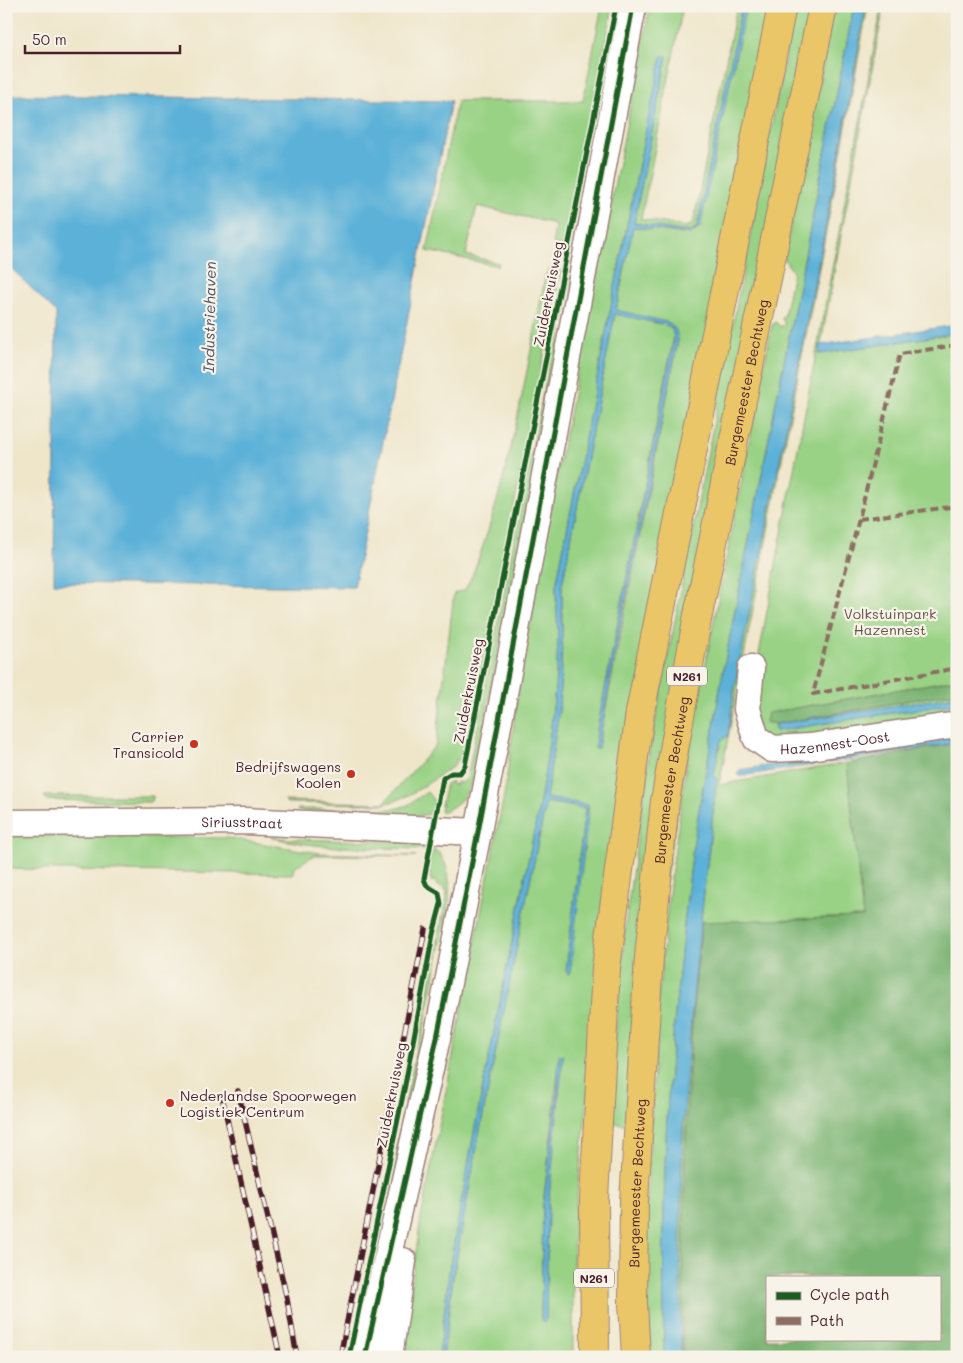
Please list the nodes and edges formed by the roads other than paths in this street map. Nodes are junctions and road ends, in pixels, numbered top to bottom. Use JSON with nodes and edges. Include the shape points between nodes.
{"nodes":[{"id":1,"x":633,"y":6,"type":"edge"},
{"id":2,"x":782,"y":6,"type":"edge"},
{"id":3,"x":823,"y":6,"type":"edge"},
{"id":4,"x":751,"y":668,"type":"dead end"},
{"id":5,"x":957,"y":725,"type":"edge"},
{"id":6,"x":6,"y":823,"type":"edge"},
{"id":7,"x":478,"y":832,"type":"junction"},
{"id":8,"x":437,"y":1038,"type":"junction"},
{"id":9,"x":366,"y":1357,"type":"edge"},
{"id":10,"x":389,"y":1357,"type":"edge"},
{"id":11,"x":595,"y":1357,"type":"edge"},
{"id":12,"x":636,"y":1357,"type":"edge"}],
"edges":[{"from":1,"to":7,"type":"street"},
{"from":2,"to":11,"type":"main road","number":"N261","via":[[639,722],[606,968],[594,1199]]},
{"from":3,"to":12,"type":"main road","name":"Burgemeester Bechtweg","number":"N261","via":[[697,620],[665,801],[649,957],[634,1201]]},
{"from":4,"to":5,"type":"street","name":"Hazennest-Oost","via":[[748,709],[756,738],[772,749],[810,747]]},
{"from":6,"to":7,"type":"street","name":"Siriusstraat","via":[[244,821]]},
{"from":7,"to":8,"type":"street"},
{"from":8,"to":9,"type":"street"},
{"from":8,"to":10,"type":"street"}]}
